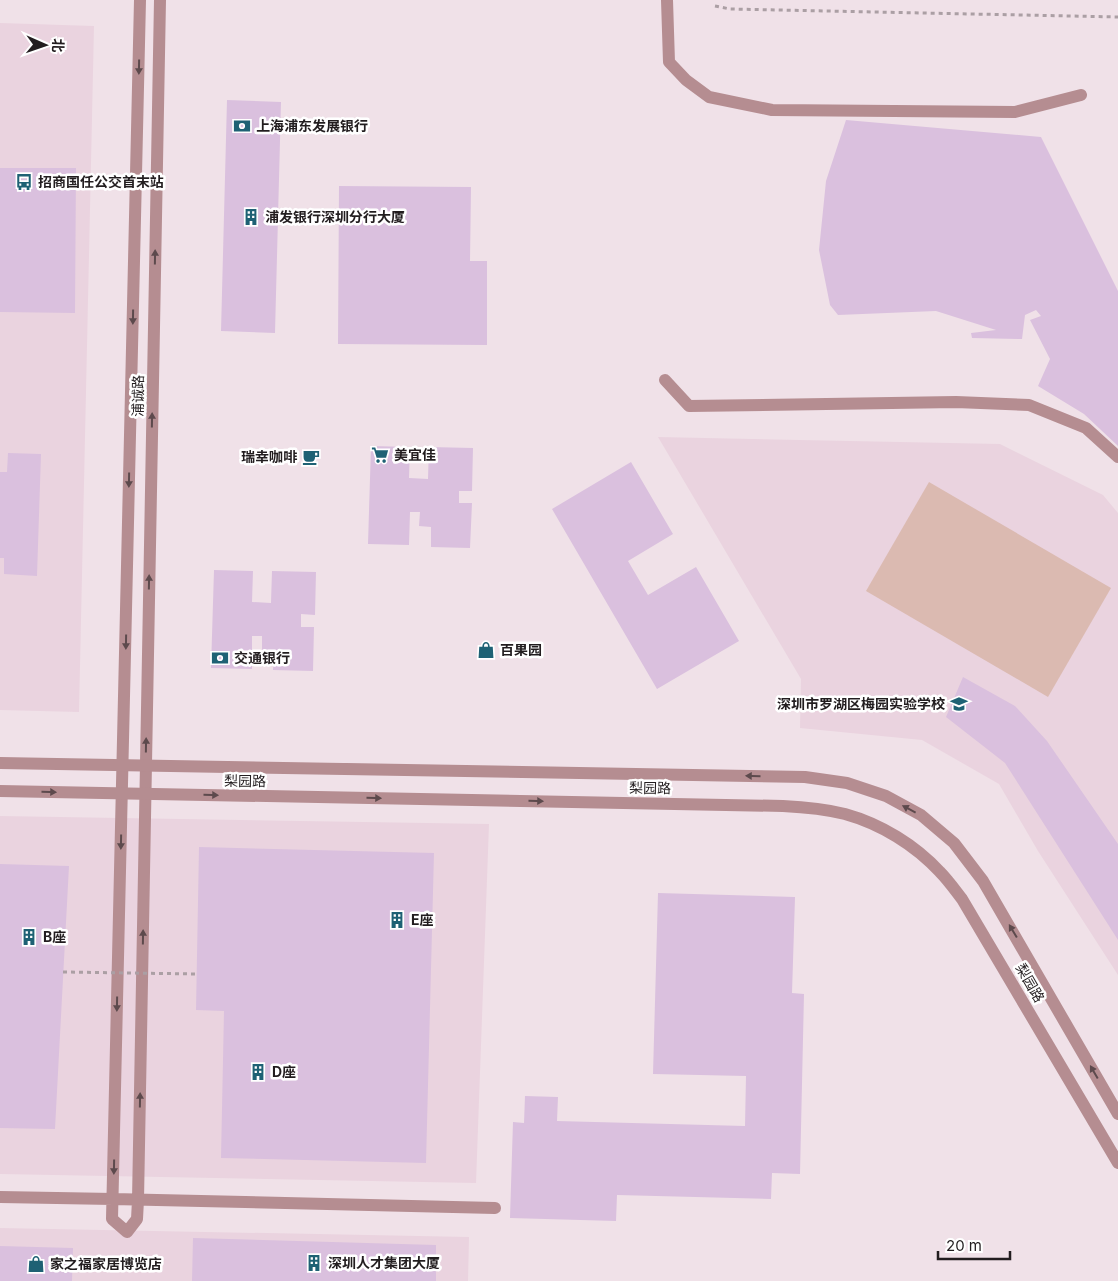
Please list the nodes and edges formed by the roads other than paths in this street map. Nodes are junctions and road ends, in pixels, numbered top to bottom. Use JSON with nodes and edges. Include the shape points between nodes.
{"nodes":[{"id":1,"x":140,"y":0,"type":"edge"},
{"id":2,"x":160,"y":0,"type":"edge"},
{"id":3,"x":667,"y":0,"type":"edge"},
{"id":4,"x":1081,"y":95,"type":"dead end"},
{"id":5,"x":665,"y":380,"type":"dead end"},
{"id":6,"x":1118,"y":457,"type":"edge"},
{"id":7,"x":0,"y":763,"type":"edge"},
{"id":8,"x":123,"y":765,"type":"junction"},
{"id":9,"x":146,"y":766,"type":"junction"},
{"id":10,"x":0,"y":791,"type":"edge"},
{"id":11,"x":122,"y":793,"type":"junction"},
{"id":12,"x":146,"y":793,"type":"junction"},
{"id":13,"x":1118,"y":1114,"type":"edge"},
{"id":14,"x":1118,"y":1163,"type":"edge"},
{"id":15,"x":0,"y":1197,"type":"edge"},
{"id":16,"x":113,"y":1199,"type":"junction"},
{"id":17,"x":138,"y":1200,"type":"junction"},
{"id":18,"x":495,"y":1208,"type":"dead end"}],
"edges":[{"from":1,"to":8,"type":"street","name":"浦诚路","one_way":true},
{"from":9,"to":2,"type":"street","name":"浦诚路","one_way":true},
{"from":3,"to":4,"type":"street","via":[[669,62],[709,97],[772,110],[1015,112]]},
{"from":5,"to":6,"type":"street","via":[[689,406],[956,402],[1029,405],[1086,428]]},
{"from":7,"to":8,"type":"street","name":"梨园路"},
{"from":8,"to":9,"type":"street","name":"梨园路"},
{"from":8,"to":11,"type":"street","name":"浦诚路"},
{"from":9,"to":12,"type":"street","name":"浦诚路"},
{"from":13,"to":9,"type":"street","name":"梨园路","one_way":true,"via":[[983,881],[954,843],[921,815],[886,796],[847,783],[805,777]]},
{"from":10,"to":11,"type":"street","name":"梨园路","one_way":true},
{"from":11,"to":12,"type":"street","name":"梨园路"},
{"from":11,"to":16,"type":"street","name":"浦诚路","one_way":true},
{"from":12,"to":14,"type":"street","name":"梨园路","one_way":true,"via":[[784,806],[846,814],[881,828],[912,846],[940,871],[962,899]]},
{"from":17,"to":12,"type":"street","name":"浦诚路","one_way":true},
{"from":15,"to":16,"type":"street"},
{"from":16,"to":17,"type":"street"},
{"from":16,"to":17,"type":"street","name":"浦诚路","via":[[112,1219],[127,1232],[138,1219]]},
{"from":17,"to":18,"type":"street"}]}
